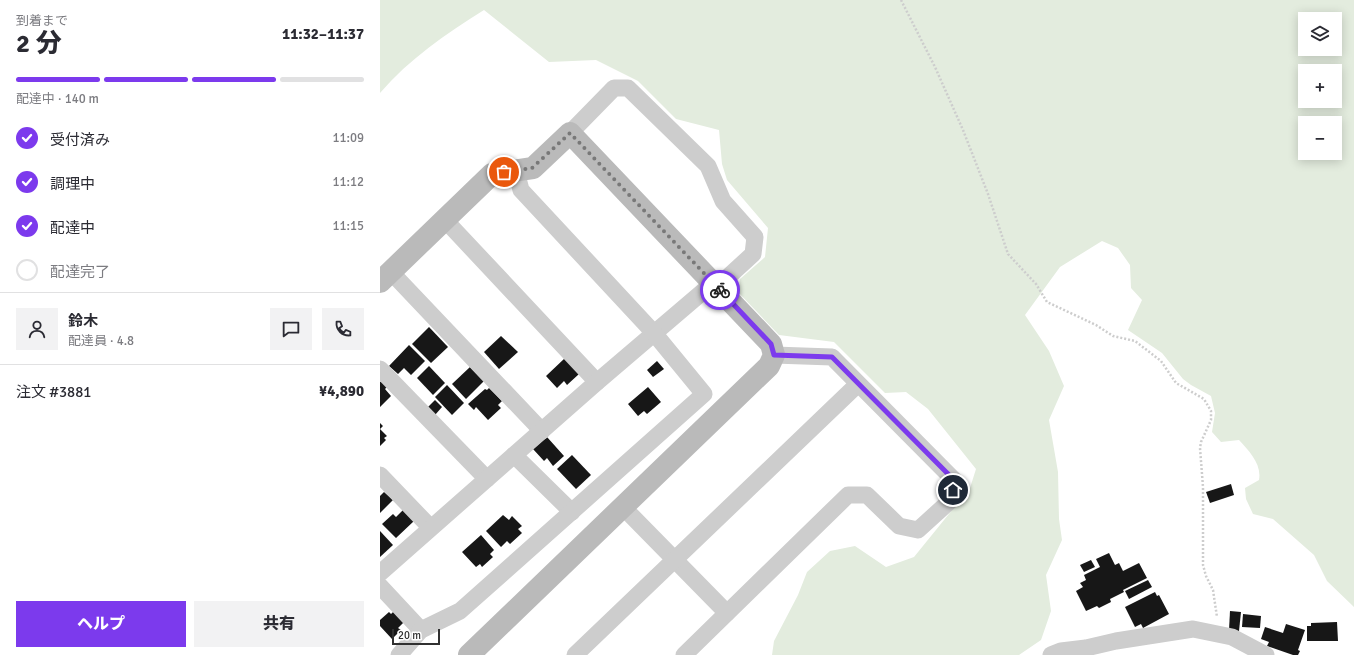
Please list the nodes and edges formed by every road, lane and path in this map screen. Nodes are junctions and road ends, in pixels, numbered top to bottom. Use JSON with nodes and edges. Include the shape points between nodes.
{"nodes":[{"id":1,"x":900,"y":0,"type":"edge"},
{"id":2,"x":570,"y":133,"type":"junction"},
{"id":3,"x":516,"y":171,"type":"junction"},
{"id":4,"x":445,"y":220,"type":"junction"},
{"id":5,"x":385,"y":277,"type":"edge"},
{"id":6,"x":715,"y":285,"type":"junction"},
{"id":7,"x":654,"y":333,"type":"junction"},
{"id":8,"x":774,"y":355,"type":"junction"},
{"id":9,"x":380,"y":369,"type":"edge"},
{"id":10,"x":597,"y":382,"type":"junction"},
{"id":11,"x":858,"y":384,"type":"junction"},
{"id":12,"x":542,"y":431,"type":"junction"},
{"id":13,"x":514,"y":455,"type":"junction"},
{"id":14,"x":380,"y":475,"type":"edge"},
{"id":15,"x":487,"y":479,"type":"junction"},
{"id":16,"x":623,"y":507,"type":"junction"},
{"id":17,"x":572,"y":512,"type":"junction"},
{"id":18,"x":430,"y":527,"type":"junction"},
{"id":19,"x":674,"y":559,"type":"junction"},
{"id":20,"x":380,"y":573,"type":"edge"},
{"id":21,"x":380,"y":586,"type":"edge"},
{"id":22,"x":727,"y":613,"type":"junction"},
{"id":23,"x":421,"y":630,"type":"junction"},
{"id":24,"x":1220,"y":633,"type":"junction"},
{"id":25,"x":399,"y":655,"type":"edge"},
{"id":26,"x":469,"y":655,"type":"edge"},
{"id":27,"x":575,"y":655,"type":"edge"},
{"id":28,"x":684,"y":655,"type":"edge"},
{"id":29,"x":1050,"y":655,"type":"edge"},
{"id":30,"x":1266,"y":655,"type":"edge"}],
"edges":[{"from":1,"to":24,"type":"path","via":[[932,61],[963,130],[1008,254],[1036,284],[1047,302],[1113,336],[1135,341],[1161,361],[1176,384],[1208,403],[1211,420],[1200,448],[1204,524],[1203,565],[1214,590]]},
{"from":2,"to":3,"type":"street","via":[[532,168]]},
{"from":2,"to":6,"type":"street"},
{"from":2,"to":6,"type":"street","via":[[614,88],[628,88],[708,166],[723,201],[755,237],[753,254]]},
{"from":3,"to":4,"type":"street","via":[[492,174]]},
{"from":3,"to":7,"type":"street","via":[[521,190]]},
{"from":4,"to":5,"type":"street"},
{"from":4,"to":10,"type":"street"},
{"from":5,"to":12,"type":"street"},
{"from":6,"to":7,"type":"street"},
{"from":6,"to":8,"type":"street","via":[[771,344]]},
{"from":7,"to":10,"type":"street"},
{"from":7,"to":17,"type":"street","via":[[704,394]]},
{"from":8,"to":11,"type":"street","via":[[832,357]]},
{"from":8,"to":16,"type":"street","via":[[768,366]]},
{"from":9,"to":15,"type":"street"},
{"from":10,"to":12,"type":"street"},
{"from":11,"to":19,"type":"street"},
{"from":11,"to":22,"type":"street","via":[[954,480],[952,500],[918,530],[899,526],[867,495],[848,495]]},
{"from":12,"to":13,"type":"street"},
{"from":13,"to":15,"type":"street"},
{"from":13,"to":17,"type":"street"},
{"from":14,"to":18,"type":"street"},
{"from":15,"to":18,"type":"street"},
{"from":16,"to":19,"type":"street"},
{"from":16,"to":26,"type":"street"},
{"from":17,"to":23,"type":"street","via":[[460,612]]},
{"from":18,"to":20,"type":"street"},
{"from":19,"to":22,"type":"street"},
{"from":19,"to":27,"type":"street"},
{"from":21,"to":23,"type":"street"},
{"from":22,"to":28,"type":"street"},
{"from":23,"to":25,"type":"street"},
{"from":24,"to":29,"type":"street","via":[[1193,629]]},
{"from":24,"to":30,"type":"street","via":[[1244,642]]}]}
